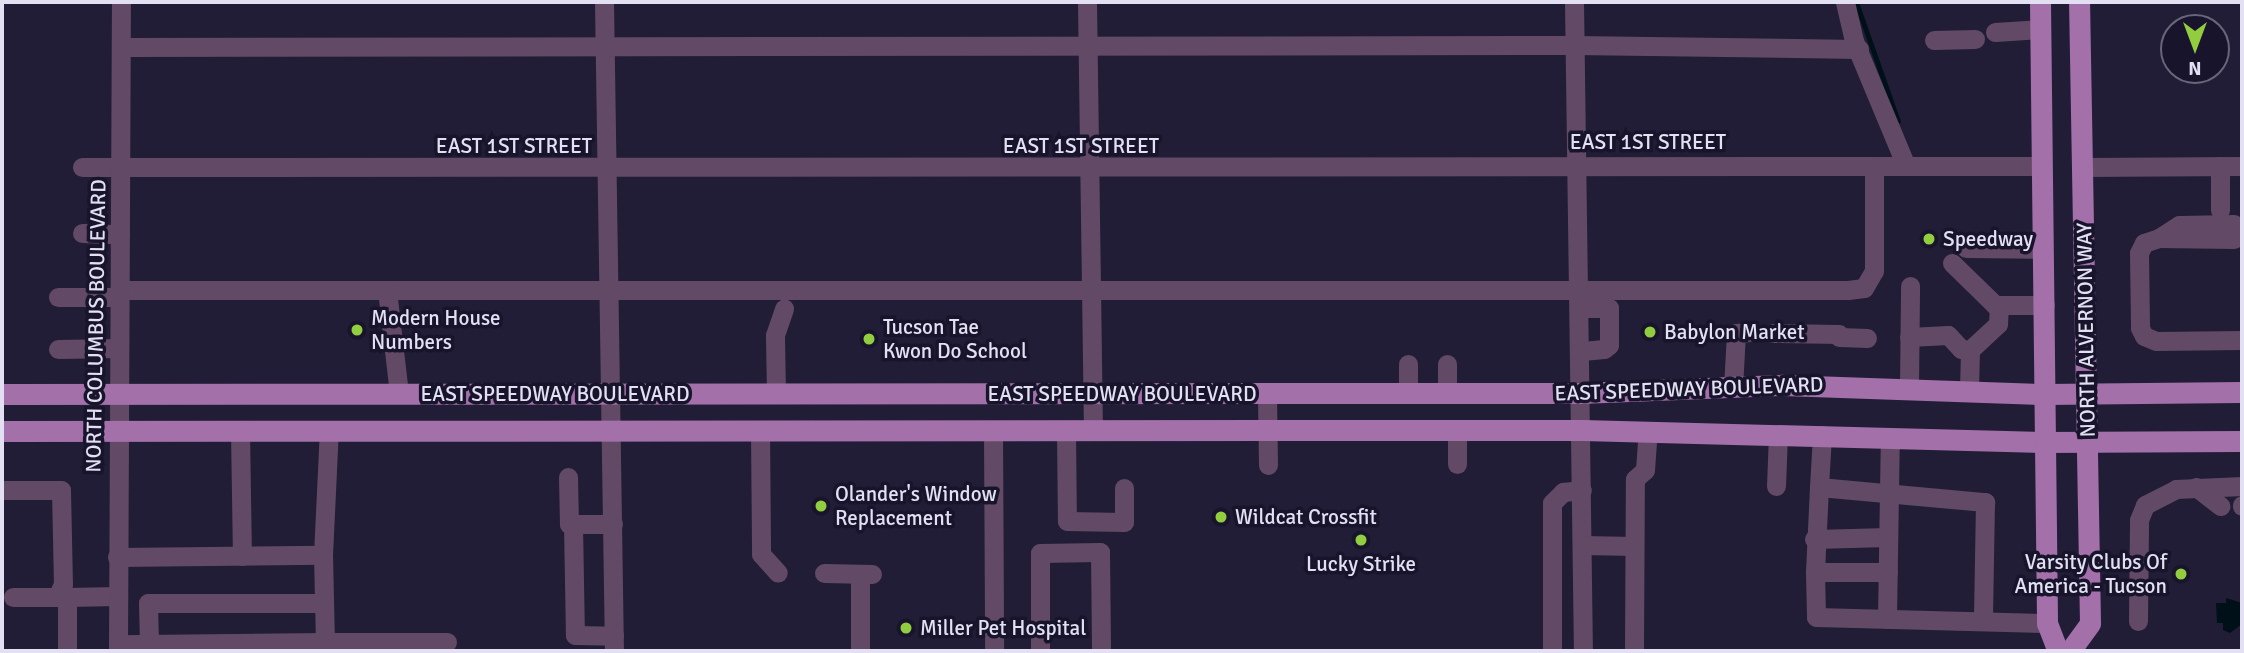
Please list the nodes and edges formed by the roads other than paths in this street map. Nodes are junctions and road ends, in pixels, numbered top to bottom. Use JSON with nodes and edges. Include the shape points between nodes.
{"nodes":[{"id":1,"x":121,"y":2,"type":"edge"},
{"id":2,"x":604,"y":2,"type":"edge"},
{"id":3,"x":1087,"y":2,"type":"edge"},
{"id":4,"x":1574,"y":2,"type":"edge"},
{"id":5,"x":1845,"y":2,"type":"edge"},
{"id":6,"x":2040,"y":2,"type":"edge"},
{"id":7,"x":2079,"y":2,"type":"edge"},
{"id":8,"x":2040,"y":29,"type":"junction"},
{"id":9,"x":1995,"y":32,"type":"dead end"},
{"id":10,"x":1975,"y":39,"type":"dead end"},
{"id":11,"x":1934,"y":40,"type":"dead end"},
{"id":12,"x":1574,"y":45,"type":"junction"},
{"id":13,"x":121,"y":47,"type":"junction"},
{"id":14,"x":604,"y":47,"type":"junction"},
{"id":15,"x":1089,"y":48,"type":"junction"},
{"id":16,"x":1859,"y":49,"type":"junction"},
{"id":17,"x":1577,"y":164,"type":"junction"},
{"id":18,"x":1874,"y":166,"type":"junction"},
{"id":19,"x":1906,"y":166,"type":"junction"},
{"id":20,"x":2042,"y":166,"type":"junction"},
{"id":21,"x":2220,"y":166,"type":"junction"},
{"id":22,"x":2242,"y":166,"type":"edge"},
{"id":23,"x":82,"y":167,"type":"dead end"},
{"id":24,"x":2083,"y":167,"type":"junction"},
{"id":25,"x":121,"y":168,"type":"junction"},
{"id":26,"x":606,"y":169,"type":"junction"},
{"id":27,"x":1091,"y":169,"type":"junction"},
{"id":28,"x":82,"y":233,"type":"dead end"},
{"id":29,"x":120,"y":234,"type":"junction"},
{"id":30,"x":1966,"y":248,"type":"dead end"},
{"id":31,"x":2043,"y":248,"type":"junction"},
{"id":32,"x":1952,"y":263,"type":"dead end"},
{"id":33,"x":1910,"y":286,"type":"dead end"},
{"id":34,"x":1092,"y":289,"type":"junction"},
{"id":35,"x":387,"y":290,"type":"junction"},
{"id":36,"x":608,"y":292,"type":"junction"},
{"id":37,"x":120,"y":293,"type":"junction"},
{"id":38,"x":58,"y":297,"type":"dead end"},
{"id":39,"x":1613,"y":299,"type":"junction"},
{"id":40,"x":1579,"y":300,"type":"junction"},
{"id":41,"x":1999,"y":305,"type":"junction"},
{"id":42,"x":2045,"y":305,"type":"junction"},
{"id":43,"x":784,"y":309,"type":"dead end"},
{"id":44,"x":1743,"y":332,"type":"dead end"},
{"id":45,"x":1772,"y":332,"type":"dead end"},
{"id":46,"x":1909,"y":337,"type":"junction"},
{"id":47,"x":1867,"y":338,"type":"dead end"},
{"id":48,"x":2240,"y":340,"type":"edge"},
{"id":49,"x":119,"y":348,"type":"junction"},
{"id":50,"x":58,"y":349,"type":"dead end"},
{"id":51,"x":1970,"y":350,"type":"junction"},
{"id":52,"x":1579,"y":351,"type":"junction"},
{"id":53,"x":1408,"y":364,"type":"dead end"},
{"id":54,"x":1447,"y":364,"type":"dead end"},
{"id":55,"x":1909,"y":387,"type":"junction"},
{"id":56,"x":1733,"y":388,"type":"junction"},
{"id":57,"x":1969,"y":391,"type":"junction"},
{"id":58,"x":2242,"y":392,"type":"edge"},
{"id":59,"x":1580,"y":393,"type":"junction"},
{"id":60,"x":2,"y":394,"type":"edge"},
{"id":61,"x":399,"y":394,"type":"junction"},
{"id":62,"x":611,"y":394,"type":"junction"},
{"id":63,"x":775,"y":394,"type":"junction"},
{"id":64,"x":1093,"y":394,"type":"junction"},
{"id":65,"x":1267,"y":394,"type":"junction"},
{"id":66,"x":1408,"y":394,"type":"junction"},
{"id":67,"x":1447,"y":394,"type":"junction"},
{"id":68,"x":2045,"y":394,"type":"junction"},
{"id":69,"x":2087,"y":394,"type":"junction"},
{"id":70,"x":118,"y":395,"type":"junction"},
{"id":71,"x":1582,"y":429,"type":"junction"},
{"id":72,"x":329,"y":430,"type":"junction"},
{"id":73,"x":612,"y":430,"type":"junction"},
{"id":74,"x":1268,"y":430,"type":"junction"},
{"id":75,"x":1457,"y":430,"type":"junction"},
{"id":76,"x":2,"y":431,"type":"edge"},
{"id":77,"x":119,"y":431,"type":"junction"},
{"id":78,"x":240,"y":431,"type":"junction"},
{"id":79,"x":760,"y":431,"type":"junction"},
{"id":80,"x":993,"y":431,"type":"junction"},
{"id":81,"x":1066,"y":431,"type":"junction"},
{"id":82,"x":1093,"y":431,"type":"junction"},
{"id":83,"x":1648,"y":431,"type":"junction"},
{"id":84,"x":1778,"y":434,"type":"junction"},
{"id":85,"x":1822,"y":435,"type":"junction"},
{"id":86,"x":1890,"y":438,"type":"junction"},
{"id":87,"x":2242,"y":441,"type":"edge"},
{"id":88,"x":2044,"y":442,"type":"junction"},
{"id":89,"x":2089,"y":442,"type":"junction"},
{"id":90,"x":1457,"y":464,"type":"dead end"},
{"id":91,"x":1268,"y":465,"type":"dead end"},
{"id":92,"x":568,"y":477,"type":"dead end"},
{"id":93,"x":1776,"y":486,"type":"dead end"},
{"id":94,"x":2242,"y":486,"type":"edge"},
{"id":95,"x":1819,"y":487,"type":"junction"},
{"id":96,"x":2196,"y":487,"type":"junction"},
{"id":97,"x":1124,"y":488,"type":"dead end"},
{"id":98,"x":2,"y":490,"type":"edge"},
{"id":99,"x":1582,"y":490,"type":"junction"},
{"id":100,"x":1888,"y":493,"type":"junction"},
{"id":101,"x":2220,"y":506,"type":"dead end"},
{"id":102,"x":573,"y":524,"type":"junction"},
{"id":103,"x":613,"y":524,"type":"junction"},
{"id":104,"x":1888,"y":537,"type":"junction"},
{"id":105,"x":1814,"y":539,"type":"junction"},
{"id":106,"x":1582,"y":545,"type":"junction"},
{"id":107,"x":1634,"y":545,"type":"junction"},
{"id":108,"x":323,"y":555,"type":"junction"},
{"id":109,"x":242,"y":556,"type":"junction"},
{"id":110,"x":117,"y":557,"type":"junction"},
{"id":111,"x":1815,"y":572,"type":"junction"},
{"id":112,"x":1888,"y":572,"type":"junction"},
{"id":113,"x":778,"y":573,"type":"dead end"},
{"id":114,"x":824,"y":573,"type":"dead end"},
{"id":115,"x":118,"y":596,"type":"junction"},
{"id":116,"x":13,"y":597,"type":"dead end"},
{"id":117,"x":62,"y":597,"type":"junction"},
{"id":118,"x":324,"y":603,"type":"junction"},
{"id":119,"x":1888,"y":619,"type":"junction"},
{"id":120,"x":1983,"y":621,"type":"junction"},
{"id":121,"x":2138,"y":621,"type":"dead end"},
{"id":122,"x":2047,"y":623,"type":"junction"},
{"id":123,"x":325,"y":642,"type":"junction"},
{"id":124,"x":447,"y":642,"type":"dead end"},
{"id":125,"x":149,"y":643,"type":"junction"},
{"id":126,"x":614,"y":644,"type":"edge"},
{"id":127,"x":1552,"y":647,"type":"edge"},
{"id":128,"x":1583,"y":647,"type":"edge"},
{"id":129,"x":118,"y":648,"type":"edge"},
{"id":130,"x":67,"y":651,"type":"edge"},
{"id":131,"x":860,"y":651,"type":"edge"},
{"id":132,"x":994,"y":651,"type":"edge"},
{"id":133,"x":1040,"y":651,"type":"edge"},
{"id":134,"x":1101,"y":651,"type":"edge"},
{"id":135,"x":1634,"y":651,"type":"edge"},
{"id":136,"x":2058,"y":651,"type":"edge"},
{"id":137,"x":2070,"y":651,"type":"edge"}],
"edges":[{"from":1,"to":13,"type":"street","name":"NORTH COLUMBUS BOULEVARD"},
{"from":2,"to":14,"type":"street"},
{"from":3,"to":15,"type":"street"},
{"from":4,"to":12,"type":"street"},
{"from":5,"to":16,"type":"street"},
{"from":6,"to":8,"type":"main road","name":"NORTH ALVERNON WAY"},
{"from":7,"to":24,"type":"main road","name":"NORTH ALVERNON WAY"},
{"from":8,"to":9,"type":"street"},
{"from":8,"to":20,"type":"main road","name":"NORTH ALVERNON WAY"},
{"from":10,"to":11,"type":"street"},
{"from":12,"to":15,"type":"street"},
{"from":12,"to":16,"type":"street"},
{"from":12,"to":17,"type":"street"},
{"from":13,"to":14,"type":"street"},
{"from":13,"to":25,"type":"street","name":"NORTH COLUMBUS BOULEVARD"},
{"from":14,"to":15,"type":"street"},
{"from":14,"to":26,"type":"street"},
{"from":15,"to":27,"type":"street"},
{"from":16,"to":19,"type":"street"},
{"from":17,"to":18,"type":"street","name":"EAST 1ST STREET"},
{"from":17,"to":27,"type":"street","name":"EAST 1ST STREET"},
{"from":17,"to":40,"type":"street"},
{"from":18,"to":19,"type":"street","name":"EAST 1ST STREET"},
{"from":18,"to":39,"type":"street","via":[[1874,271],[1864,288]]},
{"from":19,"to":20,"type":"street","name":"EAST 1ST STREET"},
{"from":20,"to":31,"type":"main road","name":"NORTH ALVERNON WAY"},
{"from":21,"to":22,"type":"street"},
{"from":21,"to":24,"type":"street"},
{"from":21,"to":48,"type":"street","via":[[2229,224],[2159,238],[2144,243],[2138,253],[2140,328],[2144,336],[2156,341]]},
{"from":23,"to":25,"type":"street","name":"EAST 1ST STREET"},
{"from":24,"to":69,"type":"main road","name":"NORTH ALVERNON WAY"},
{"from":25,"to":26,"type":"street","name":"EAST 1ST STREET"},
{"from":25,"to":29,"type":"street","name":"NORTH COLUMBUS BOULEVARD"},
{"from":26,"to":27,"type":"street","name":"EAST 1ST STREET"},
{"from":26,"to":36,"type":"street"},
{"from":27,"to":34,"type":"street"},
{"from":28,"to":29,"type":"street"},
{"from":29,"to":37,"type":"street","name":"NORTH COLUMBUS BOULEVARD"},
{"from":30,"to":31,"type":"street"},
{"from":31,"to":42,"type":"main road","name":"NORTH ALVERNON WAY"},
{"from":32,"to":41,"type":"street"},
{"from":33,"to":46,"type":"street"},
{"from":34,"to":36,"type":"street"},
{"from":34,"to":40,"type":"street"},
{"from":34,"to":64,"type":"street"},
{"from":35,"to":36,"type":"street"},
{"from":35,"to":37,"type":"street"},
{"from":35,"to":61,"type":"street","via":[[396,335]]},
{"from":36,"to":62,"type":"street"},
{"from":37,"to":38,"type":"street"},
{"from":37,"to":49,"type":"street","name":"NORTH COLUMBUS BOULEVARD"},
{"from":39,"to":40,"type":"street"},
{"from":39,"to":52,"type":"street","via":[[1607,348]]},
{"from":40,"to":52,"type":"street"},
{"from":41,"to":42,"type":"street"},
{"from":41,"to":51,"type":"street","via":[[1998,324]]},
{"from":42,"to":68,"type":"main road","name":"NORTH ALVERNON WAY"},
{"from":43,"to":63,"type":"street","via":[[775,335]]},
{"from":44,"to":56,"type":"street"},
{"from":45,"to":47,"type":"street"},
{"from":46,"to":51,"type":"street","via":[[1948,335],[1961,349]]},
{"from":46,"to":55,"type":"street"},
{"from":49,"to":50,"type":"street"},
{"from":49,"to":70,"type":"street","name":"NORTH COLUMBUS BOULEVARD"},
{"from":51,"to":57,"type":"street"},
{"from":52,"to":59,"type":"street"},
{"from":53,"to":66,"type":"street"},
{"from":54,"to":67,"type":"street"},
{"from":55,"to":56,"type":"main road","name":"EAST SPEEDWAY BOULEVARD"},
{"from":55,"to":57,"type":"main road","name":"EAST SPEEDWAY BOULEVARD"},
{"from":56,"to":59,"type":"main road","name":"EAST SPEEDWAY BOULEVARD"},
{"from":57,"to":68,"type":"main road","name":"EAST SPEEDWAY BOULEVARD"},
{"from":58,"to":69,"type":"main road","name":"EAST SPEEDWAY BOULEVARD"},
{"from":59,"to":67,"type":"main road","name":"EAST SPEEDWAY BOULEVARD"},
{"from":59,"to":71,"type":"street"},
{"from":60,"to":70,"type":"main road","name":"EAST SPEEDWAY BOULEVARD"},
{"from":61,"to":62,"type":"main road","name":"EAST SPEEDWAY BOULEVARD"},
{"from":61,"to":70,"type":"main road","name":"EAST SPEEDWAY BOULEVARD"},
{"from":62,"to":63,"type":"main road","name":"EAST SPEEDWAY BOULEVARD"},
{"from":62,"to":73,"type":"street"},
{"from":63,"to":64,"type":"main road","name":"EAST SPEEDWAY BOULEVARD"},
{"from":64,"to":65,"type":"main road","name":"EAST SPEEDWAY BOULEVARD"},
{"from":64,"to":82,"type":"street"},
{"from":65,"to":66,"type":"main road","name":"EAST SPEEDWAY BOULEVARD"},
{"from":65,"to":74,"type":"street"},
{"from":66,"to":67,"type":"main road","name":"EAST SPEEDWAY BOULEVARD"},
{"from":68,"to":69,"type":"main road","name":"EAST SPEEDWAY BOULEVARD"},
{"from":68,"to":88,"type":"main road","name":"NORTH ALVERNON WAY"},
{"from":69,"to":89,"type":"main road","name":"NORTH ALVERNON WAY"},
{"from":70,"to":77,"type":"street","name":"NORTH COLUMBUS BOULEVARD"},
{"from":71,"to":75,"type":"main road","name":"EAST SPEEDWAY BOULEVARD"},
{"from":71,"to":83,"type":"main road","name":"EAST SPEEDWAY BOULEVARD"},
{"from":71,"to":99,"type":"street"},
{"from":72,"to":73,"type":"main road","name":"EAST SPEEDWAY BOULEVARD"},
{"from":72,"to":78,"type":"main road","name":"EAST SPEEDWAY BOULEVARD"},
{"from":72,"to":108,"type":"street"},
{"from":73,"to":79,"type":"main road","name":"EAST SPEEDWAY BOULEVARD"},
{"from":73,"to":103,"type":"street"},
{"from":74,"to":75,"type":"main road","name":"EAST SPEEDWAY BOULEVARD"},
{"from":74,"to":82,"type":"main road","name":"EAST SPEEDWAY BOULEVARD"},
{"from":74,"to":91,"type":"street"},
{"from":75,"to":90,"type":"street"},
{"from":76,"to":77,"type":"main road","name":"EAST SPEEDWAY BOULEVARD"},
{"from":77,"to":78,"type":"main road","name":"EAST SPEEDWAY BOULEVARD"},
{"from":77,"to":110,"type":"street","name":"NORTH COLUMBUS BOULEVARD"},
{"from":78,"to":109,"type":"street"},
{"from":79,"to":80,"type":"main road","name":"EAST SPEEDWAY BOULEVARD"},
{"from":79,"to":113,"type":"street","via":[[761,554]]},
{"from":80,"to":81,"type":"main road","name":"EAST SPEEDWAY BOULEVARD"},
{"from":80,"to":132,"type":"street"},
{"from":81,"to":82,"type":"main road","name":"EAST SPEEDWAY BOULEVARD"},
{"from":81,"to":97,"type":"street","via":[[1067,521],[1125,522]]},
{"from":83,"to":84,"type":"main road","name":"EAST SPEEDWAY BOULEVARD"},
{"from":83,"to":107,"type":"street","via":[[1645,470],[1635,479]]},
{"from":84,"to":85,"type":"main road","name":"EAST SPEEDWAY BOULEVARD"},
{"from":84,"to":93,"type":"street"},
{"from":85,"to":86,"type":"main road","name":"EAST SPEEDWAY BOULEVARD"},
{"from":85,"to":95,"type":"street"},
{"from":86,"to":88,"type":"main road","name":"EAST SPEEDWAY BOULEVARD"},
{"from":86,"to":100,"type":"street"},
{"from":87,"to":89,"type":"main road","name":"EAST SPEEDWAY BOULEVARD"},
{"from":88,"to":89,"type":"main road","name":"EAST SPEEDWAY BOULEVARD"},
{"from":88,"to":122,"type":"main road","name":"NORTH ALVERNON WAY"},
{"from":89,"to":137,"type":"main road","name":"NORTH ALVERNON WAY","via":[[2090,623]]},
{"from":92,"to":102,"type":"street","via":[[569,524]]},
{"from":94,"to":96,"type":"street"},
{"from":95,"to":100,"type":"street"},
{"from":95,"to":105,"type":"street"},
{"from":96,"to":101,"type":"street"},
{"from":96,"to":121,"type":"street","via":[[2157,495],[2141,513]]},
{"from":98,"to":117,"type":"street","via":[[61,490]]},
{"from":99,"to":106,"type":"street"},
{"from":99,"to":127,"type":"street","via":[[1563,492],[1552,503]]},
{"from":100,"to":104,"type":"street"},
{"from":100,"to":120,"type":"street","via":[[1985,502]]},
{"from":102,"to":103,"type":"street"},
{"from":102,"to":126,"type":"street","via":[[575,635]]},
{"from":103,"to":126,"type":"street"},
{"from":104,"to":105,"type":"street"},
{"from":104,"to":112,"type":"street"},
{"from":105,"to":111,"type":"street"},
{"from":106,"to":107,"type":"street"},
{"from":106,"to":128,"type":"street"},
{"from":107,"to":135,"type":"street"},
{"from":108,"to":109,"type":"street"},
{"from":108,"to":118,"type":"street"},
{"from":109,"to":110,"type":"street"},
{"from":110,"to":115,"type":"street","name":"NORTH COLUMBUS BOULEVARD"},
{"from":111,"to":112,"type":"street"},
{"from":111,"to":119,"type":"street","via":[[1816,618]]},
{"from":112,"to":119,"type":"street"},
{"from":114,"to":131,"type":"street","via":[[867,574]]},
{"from":115,"to":117,"type":"street"},
{"from":115,"to":129,"type":"street","name":"NORTH COLUMBUS BOULEVARD"},
{"from":116,"to":117,"type":"street"},
{"from":117,"to":130,"type":"street"},
{"from":118,"to":123,"type":"street"},
{"from":118,"to":125,"type":"street","via":[[148,603]]},
{"from":119,"to":120,"type":"street"},
{"from":120,"to":122,"type":"street"},
{"from":122,"to":136,"type":"main road","name":"NORTH ALVERNON WAY"},
{"from":123,"to":124,"type":"street"},
{"from":123,"to":125,"type":"street"},
{"from":125,"to":129,"type":"street"},
{"from":127,"to":128,"type":"street"},
{"from":133,"to":134,"type":"street","via":[[1040,552],[1100,552]]}]}
